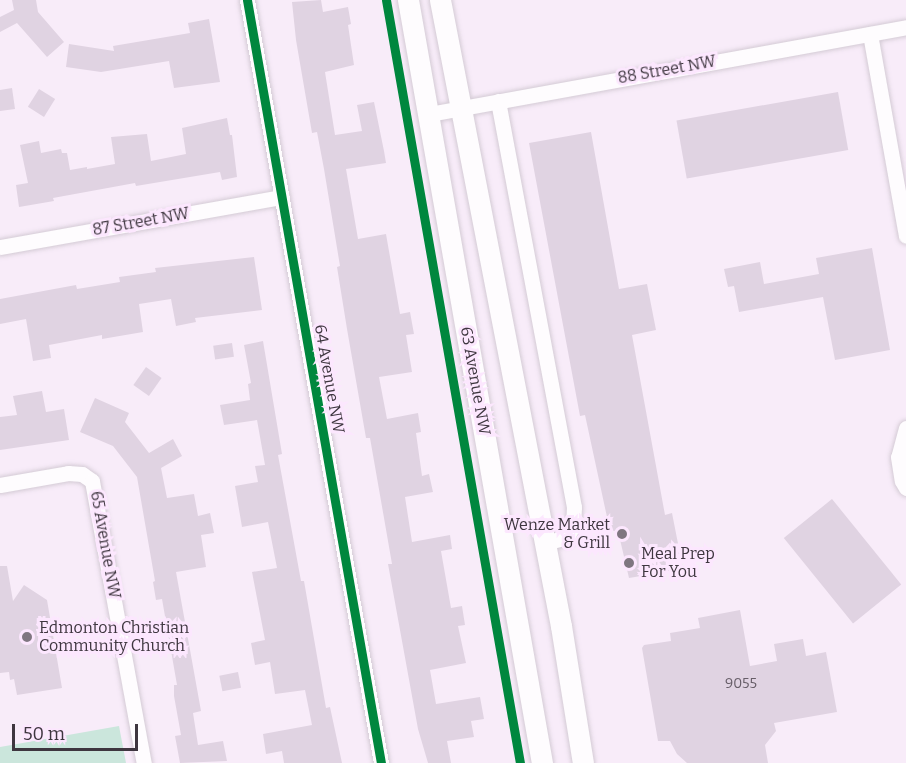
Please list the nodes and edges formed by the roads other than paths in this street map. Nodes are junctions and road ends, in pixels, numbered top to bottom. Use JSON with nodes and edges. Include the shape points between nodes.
{"nodes":[{"id":1,"x":247,"y":0,"type":"edge"},
{"id":2,"x":408,"y":0,"type":"edge"},
{"id":3,"x":440,"y":0,"type":"edge"},
{"id":4,"x":906,"y":27,"type":"edge"},
{"id":5,"x":870,"y":34,"type":"junction"},
{"id":6,"x":498,"y":101,"type":"junction"},
{"id":7,"x":459,"y":108,"type":"junction"},
{"id":8,"x":429,"y":114,"type":"junction"},
{"id":9,"x":282,"y":197,"type":"junction"},
{"id":10,"x":906,"y":236,"type":"edge"},
{"id":11,"x":0,"y":247,"type":"edge"},
{"id":12,"x":906,"y":428,"type":"edge"},
{"id":13,"x":0,"y":485,"type":"edge"},
{"id":14,"x":906,"y":488,"type":"edge"},
{"id":15,"x":544,"y":543,"type":"junction"},
{"id":16,"x":144,"y":763,"type":"edge"},
{"id":17,"x":381,"y":763,"type":"edge"},
{"id":18,"x":542,"y":763,"type":"edge"},
{"id":19,"x":584,"y":763,"type":"edge"}],
"edges":[{"from":1,"to":9,"type":"street","name":"64 Avenue NW"},
{"from":2,"to":8,"type":"main road","name":"63 Avenue NW"},
{"from":3,"to":7,"type":"main road"},
{"from":4,"to":5,"type":"street","name":"88 Street NW"},
{"from":5,"to":6,"type":"street","name":"88 Street NW"},
{"from":5,"to":10,"type":"street"},
{"from":6,"to":7,"type":"street","name":"88 Street NW"},
{"from":6,"to":15,"type":"street","via":[[574,507],[573,526],[567,537]]},
{"from":7,"to":8,"type":"street","name":"88 Street NW"},
{"from":7,"to":15,"type":"main road"},
{"from":8,"to":18,"type":"main road","name":"63 Avenue NW"},
{"from":9,"to":11,"type":"street","name":"87 Street NW"},
{"from":9,"to":17,"type":"street","name":"64 Avenue NW"},
{"from":12,"to":14,"type":"street","via":[[898,457]]},
{"from":13,"to":16,"type":"street","name":"65 Avenue NW","via":[[61,473],[82,474],[92,481]]},
{"from":15,"to":19,"type":"main road"}]}
